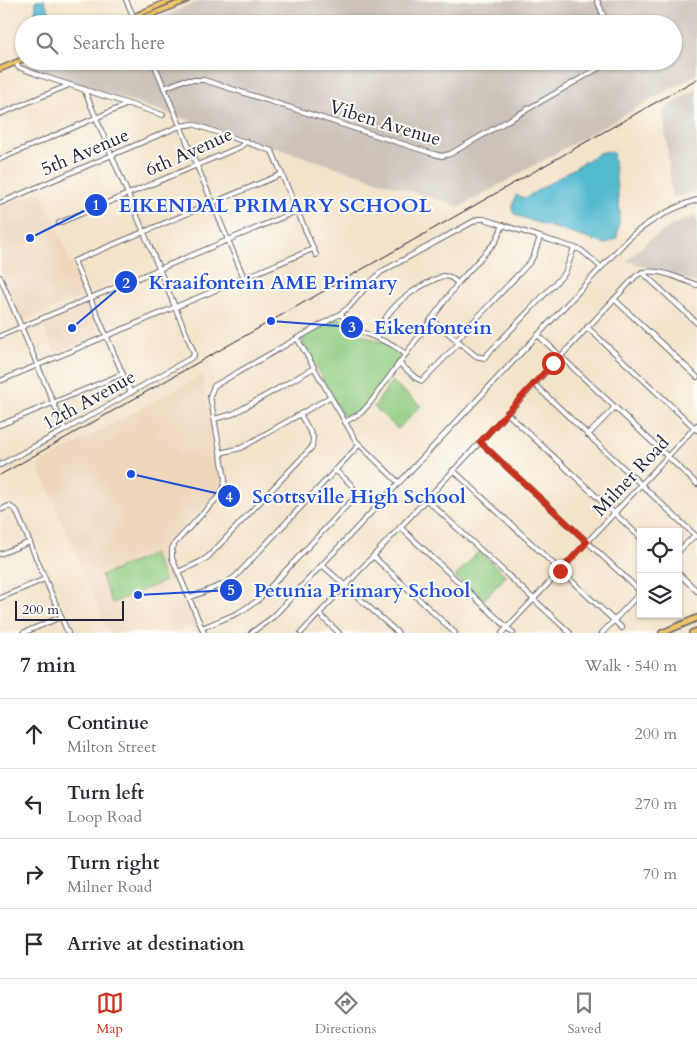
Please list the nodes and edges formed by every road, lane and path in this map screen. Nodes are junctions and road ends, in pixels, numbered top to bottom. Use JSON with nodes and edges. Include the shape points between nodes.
{"nodes":[{"id":1,"x":126,"y":0,"type":"edge"},
{"id":2,"x":171,"y":0,"type":"edge"},
{"id":3,"x":187,"y":0,"type":"edge"},
{"id":4,"x":597,"y":0,"type":"edge"},
{"id":5,"x":133,"y":15,"type":"edge"},
{"id":6,"x":144,"y":15,"type":"edge"},
{"id":7,"x":148,"y":15,"type":"edge"},
{"id":8,"x":603,"y":15,"type":"edge"},
{"id":9,"x":15,"y":62,"type":"edge"},
{"id":10,"x":0,"y":69,"type":"edge"},
{"id":11,"x":24,"y":70,"type":"edge"},
{"id":12,"x":157,"y":70,"type":"edge"},
{"id":13,"x":595,"y":70,"type":"edge"},
{"id":14,"x":69,"y":85,"type":"junction"},
{"id":15,"x":164,"y":88,"type":"junction"},
{"id":16,"x":84,"y":89,"type":"junction"},
{"id":17,"x":128,"y":104,"type":"junction"},
{"id":18,"x":0,"y":114,"type":"edge"},
{"id":19,"x":163,"y":115,"type":"dead end"},
{"id":20,"x":96,"y":119,"type":"junction"},
{"id":21,"x":180,"y":126,"type":"junction"},
{"id":22,"x":247,"y":142,"type":"junction"},
{"id":23,"x":112,"y":156,"type":"junction"},
{"id":24,"x":0,"y":159,"type":"edge"},
{"id":25,"x":197,"y":165,"type":"junction"},
{"id":26,"x":282,"y":174,"type":"junction"},
{"id":27,"x":128,"y":194,"type":"junction"},
{"id":28,"x":697,"y":200,"type":"edge"},
{"id":29,"x":0,"y":203,"type":"edge"},
{"id":30,"x":213,"y":203,"type":"junction"},
{"id":31,"x":297,"y":211,"type":"junction"},
{"id":32,"x":59,"y":223,"type":"dead end"},
{"id":33,"x":502,"y":225,"type":"junction"},
{"id":34,"x":144,"y":232,"type":"junction"},
{"id":35,"x":540,"y":237,"type":"junction"},
{"id":36,"x":228,"y":240,"type":"junction"},
{"id":37,"x":574,"y":248,"type":"junction"},
{"id":38,"x":313,"y":249,"type":"junction"},
{"id":39,"x":316,"y":255,"type":"dead end"},
{"id":40,"x":601,"y":267,"type":"junction"},
{"id":41,"x":159,"y":269,"type":"junction"},
{"id":42,"x":642,"y":272,"type":"junction"},
{"id":43,"x":0,"y":276,"type":"edge"},
{"id":44,"x":244,"y":278,"type":"junction"},
{"id":45,"x":458,"y":283,"type":"junction"},
{"id":46,"x":697,"y":285,"type":"edge"},
{"id":47,"x":6,"y":290,"type":"junction"},
{"id":48,"x":0,"y":292,"type":"edge"},
{"id":49,"x":90,"y":298,"type":"junction"},
{"id":50,"x":614,"y":299,"type":"junction"},
{"id":51,"x":175,"y":307,"type":"junction"},
{"id":52,"x":340,"y":314,"type":"junction"},
{"id":53,"x":431,"y":319,"type":"junction"},
{"id":54,"x":697,"y":323,"type":"edge"},
{"id":55,"x":21,"y":327,"type":"junction"},
{"id":56,"x":587,"y":327,"type":"junction"},
{"id":57,"x":538,"y":335,"type":"junction"},
{"id":58,"x":0,"y":336,"type":"edge"},
{"id":59,"x":106,"y":336,"type":"junction"},
{"id":60,"x":297,"y":338,"type":"junction"},
{"id":61,"x":377,"y":338,"type":"junction"},
{"id":62,"x":459,"y":341,"type":"junction"},
{"id":63,"x":406,"y":354,"type":"junction"},
{"id":64,"x":560,"y":356,"type":"junction"},
{"id":65,"x":399,"y":363,"type":"junction"},
{"id":66,"x":37,"y":365,"type":"junction"},
{"id":67,"x":314,"y":368,"type":"junction"},
{"id":68,"x":122,"y":374,"type":"junction"},
{"id":69,"x":697,"y":377,"type":"edge"},
{"id":70,"x":0,"y":381,"type":"edge"},
{"id":71,"x":534,"y":384,"type":"junction"},
{"id":72,"x":130,"y":393,"type":"junction"},
{"id":73,"x":330,"y":397,"type":"junction"},
{"id":74,"x":53,"y":403,"type":"junction"},
{"id":75,"x":614,"y":407,"type":"junction"},
{"id":76,"x":507,"y":413,"type":"junction"},
{"id":77,"x":300,"y":414,"type":"junction"},
{"id":78,"x":214,"y":419,"type":"junction"},
{"id":79,"x":345,"y":422,"type":"junction"},
{"id":80,"x":0,"y":425,"type":"edge"},
{"id":81,"x":696,"y":428,"type":"edge"},
{"id":82,"x":65,"y":430,"type":"junction"},
{"id":83,"x":588,"y":435,"type":"junction"},
{"id":84,"x":480,"y":442,"type":"junction"},
{"id":85,"x":359,"y":445,"type":"junction"},
{"id":86,"x":220,"y":453,"type":"junction"},
{"id":87,"x":668,"y":457,"type":"junction"},
{"id":88,"x":0,"y":464,"type":"edge"},
{"id":89,"x":335,"y":470,"type":"junction"},
{"id":90,"x":453,"y":470,"type":"junction"},
{"id":91,"x":399,"y":483,"type":"junction"},
{"id":92,"x":697,"y":484,"type":"edge"},
{"id":93,"x":641,"y":485,"type":"junction"},
{"id":94,"x":426,"y":499,"type":"junction"},
{"id":95,"x":0,"y":510,"type":"edge"},
{"id":96,"x":614,"y":514,"type":"junction"},
{"id":97,"x":400,"y":527,"type":"junction"},
{"id":98,"x":637,"y":534,"type":"edge"},
{"id":99,"x":696,"y":536,"type":"edge"},
{"id":100,"x":30,"y":542,"type":"junction"},
{"id":101,"x":587,"y":542,"type":"junction"},
{"id":102,"x":682,"y":548,"type":"edge"},
{"id":103,"x":0,"y":554,"type":"edge"},
{"id":104,"x":373,"y":556,"type":"junction"},
{"id":105,"x":322,"y":565,"type":"junction"},
{"id":106,"x":560,"y":571,"type":"junction"},
{"id":107,"x":178,"y":572,"type":"junction"},
{"id":108,"x":682,"y":578,"type":"edge"},
{"id":109,"x":45,"y":579,"type":"junction"},
{"id":110,"x":346,"y":585,"type":"junction"},
{"id":111,"x":637,"y":588,"type":"edge"},
{"id":112,"x":697,"y":591,"type":"edge"},
{"id":113,"x":637,"y":596,"type":"edge"},
{"id":114,"x":0,"y":598,"type":"edge"},
{"id":115,"x":189,"y":598,"type":"junction"},
{"id":116,"x":534,"y":599,"type":"junction"},
{"id":117,"x":319,"y":614,"type":"junction"},
{"id":118,"x":61,"y":617,"type":"junction"},
{"id":119,"x":697,"y":618,"type":"edge"},
{"id":120,"x":614,"y":621,"type":"junction"},
{"id":121,"x":202,"y":628,"type":"junction"},
{"id":122,"x":507,"y":628,"type":"junction"},
{"id":123,"x":622,"y":628,"type":"dead end"},
{"id":124,"x":697,"y":631,"type":"edge"},
{"id":125,"x":24,"y":633,"type":"edge"},
{"id":126,"x":68,"y":633,"type":"edge"},
{"id":127,"x":204,"y":633,"type":"edge"},
{"id":128,"x":251,"y":633,"type":"edge"},
{"id":129,"x":301,"y":633,"type":"edge"},
{"id":130,"x":339,"y":633,"type":"edge"},
{"id":131,"x":398,"y":633,"type":"edge"},
{"id":132,"x":456,"y":633,"type":"edge"},
{"id":133,"x":502,"y":633,"type":"edge"},
{"id":134,"x":513,"y":633,"type":"edge"},
{"id":135,"x":570,"y":633,"type":"edge"},
{"id":136,"x":602,"y":633,"type":"edge"},
{"id":137,"x":662,"y":633,"type":"edge"},
{"id":138,"x":692,"y":633,"type":"edge"}],
"edges":[{"from":1,"to":5,"type":"street"},
{"from":2,"to":6,"type":"main road"},
{"from":3,"to":7,"type":"main road"},
{"from":4,"to":8,"type":"street"},
{"from":9,"to":10,"type":"main road"},
{"from":11,"to":14,"type":"street"},
{"from":12,"to":15,"type":"street"},
{"from":13,"to":15,"type":"street","name":"Viben Avenue","via":[[442,156],[204,80],[184,80]]},
{"from":14,"to":16,"type":"street"},
{"from":14,"to":18,"type":"street"},
{"from":15,"to":21,"type":"street"},
{"from":16,"to":17,"type":"street"},
{"from":16,"to":20,"type":"street"},
{"from":17,"to":19,"type":"street"},
{"from":17,"to":20,"type":"street"},
{"from":20,"to":23,"type":"street"},
{"from":20,"to":24,"type":"street"},
{"from":21,"to":22,"type":"street","via":[[192,124]]},
{"from":21,"to":23,"type":"street","name":"5th Avenue"},
{"from":21,"to":25,"type":"street"},
{"from":22,"to":25,"type":"street","name":"6th Avenue"},
{"from":22,"to":26,"type":"street","via":[[272,151]]},
{"from":23,"to":27,"type":"street"},
{"from":23,"to":29,"type":"street","name":"5th Avenue"},
{"from":25,"to":27,"type":"street","name":"6th Avenue"},
{"from":25,"to":30,"type":"street"},
{"from":26,"to":30,"type":"street"},
{"from":26,"to":31,"type":"street"},
{"from":27,"to":32,"type":"street","name":"6th Avenue"},
{"from":27,"to":34,"type":"street"},
{"from":28,"to":40,"type":"street","via":[[666,211],[651,221]]},
{"from":30,"to":34,"type":"street"},
{"from":30,"to":36,"type":"street"},
{"from":31,"to":36,"type":"street"},
{"from":31,"to":38,"type":"street"},
{"from":33,"to":35,"type":"street"},
{"from":33,"to":45,"type":"street","via":[[496,241]]},
{"from":33,"to":52,"type":"street","via":[[484,219],[471,222],[381,272]]},
{"from":34,"to":41,"type":"street"},
{"from":34,"to":49,"type":"street","via":[[74,261]]},
{"from":35,"to":37,"type":"street"},
{"from":35,"to":62,"type":"street","via":[[530,262]]},
{"from":36,"to":41,"type":"street"},
{"from":36,"to":44,"type":"street"},
{"from":37,"to":40,"type":"street","via":[[585,252]]},
{"from":37,"to":62,"type":"street","via":[[565,273],[487,356],[478,358]]},
{"from":38,"to":39,"type":"street"},
{"from":38,"to":44,"type":"street"},
{"from":40,"to":57,"type":"street"},
{"from":41,"to":49,"type":"street"},
{"from":41,"to":51,"type":"street"},
{"from":42,"to":46,"type":"street","via":[[656,272]]},
{"from":42,"to":50,"type":"street"},
{"from":42,"to":54,"type":"street"},
{"from":43,"to":47,"type":"street"},
{"from":44,"to":51,"type":"street"},
{"from":45,"to":53,"type":"street"},
{"from":45,"to":61,"type":"street","via":[[443,276],[408,295],[386,318]]},
{"from":47,"to":48,"type":"street"},
{"from":47,"to":55,"type":"street"},
{"from":49,"to":55,"type":"street"},
{"from":49,"to":59,"type":"street"},
{"from":50,"to":56,"type":"street"},
{"from":50,"to":69,"type":"street"},
{"from":51,"to":59,"type":"street"},
{"from":51,"to":72,"type":"street","name":"12th Avenue","via":[[194,352],[191,358]]},
{"from":52,"to":60,"type":"street"},
{"from":52,"to":61,"type":"street","via":[[357,330]]},
{"from":53,"to":62,"type":"street"},
{"from":53,"to":63,"type":"street"},
{"from":55,"to":58,"type":"street"},
{"from":55,"to":66,"type":"street"},
{"from":56,"to":64,"type":"street"},
{"from":56,"to":81,"type":"street"},
{"from":57,"to":64,"type":"street"},
{"from":57,"to":91,"type":"street"},
{"from":59,"to":66,"type":"street"},
{"from":59,"to":68,"type":"street"},
{"from":60,"to":67,"type":"street"},
{"from":60,"to":78,"type":"street","via":[[214,386],[210,396]]},
{"from":61,"to":63,"type":"street"},
{"from":62,"to":65,"type":"street","via":[[422,381]]},
{"from":63,"to":65,"type":"street"},
{"from":64,"to":71,"type":"street"},
{"from":64,"to":75,"type":"street"},
{"from":65,"to":79,"type":"street","via":[[365,409]]},
{"from":66,"to":70,"type":"street"},
{"from":66,"to":74,"type":"street"},
{"from":67,"to":73,"type":"street"},
{"from":67,"to":78,"type":"street","via":[[233,414]]},
{"from":68,"to":72,"type":"street"},
{"from":68,"to":74,"type":"street"},
{"from":71,"to":76,"type":"street"},
{"from":71,"to":83,"type":"street"},
{"from":72,"to":82,"type":"street","name":"12th Avenue"},
{"from":73,"to":77,"type":"street"},
{"from":73,"to":79,"type":"street"},
{"from":74,"to":80,"type":"street"},
{"from":74,"to":82,"type":"street"},
{"from":75,"to":83,"type":"street"},
{"from":75,"to":87,"type":"street"},
{"from":76,"to":84,"type":"street"},
{"from":76,"to":96,"type":"street"},
{"from":77,"to":86,"type":"street","via":[[241,448]]},
{"from":77,"to":107,"type":"street","via":[[313,437],[312,447],[208,557]]},
{"from":78,"to":86,"type":"street"},
{"from":79,"to":85,"type":"street"},
{"from":81,"to":87,"type":"street","name":"Milner Road"},
{"from":82,"to":88,"type":"street","name":"12th Avenue"},
{"from":83,"to":93,"type":"street"},
{"from":84,"to":90,"type":"street"},
{"from":84,"to":101,"type":"street"},
{"from":85,"to":89,"type":"street"},
{"from":85,"to":91,"type":"street"},
{"from":86,"to":107,"type":"street","via":[[224,487],[174,545],[172,555]]},
{"from":87,"to":92,"type":"street"},
{"from":87,"to":93,"type":"street","name":"Milner Road"},
{"from":89,"to":115,"type":"street","via":[[235,577]]},
{"from":89,"to":121,"type":"street","via":[[354,489],[354,498],[258,601]]},
{"from":90,"to":94,"type":"street"},
{"from":90,"to":106,"type":"street"},
{"from":91,"to":105,"type":"street"},
{"from":93,"to":96,"type":"street","name":"Milner Road"},
{"from":93,"to":99,"type":"street"},
{"from":94,"to":97,"type":"street"},
{"from":94,"to":116,"type":"street"},
{"from":95,"to":100,"type":"street","via":[[12,507],[16,510]]},
{"from":96,"to":98,"type":"street"},
{"from":96,"to":101,"type":"street","name":"Milner Road"},
{"from":97,"to":104,"type":"street"},
{"from":97,"to":122,"type":"street"},
{"from":99,"to":102,"type":"street"},
{"from":100,"to":103,"type":"street"},
{"from":100,"to":109,"type":"street"},
{"from":101,"to":106,"type":"street","name":"Milner Road"},
{"from":101,"to":111,"type":"street"},
{"from":104,"to":110,"type":"street"},
{"from":104,"to":132,"type":"street"},
{"from":105,"to":110,"type":"street"},
{"from":105,"to":128,"type":"street","via":[[273,617]]},
{"from":106,"to":116,"type":"street","name":"Milner Road"},
{"from":106,"to":120,"type":"street"},
{"from":107,"to":115,"type":"street"},
{"from":108,"to":112,"type":"street"},
{"from":109,"to":114,"type":"street"},
{"from":109,"to":118,"type":"street"},
{"from":110,"to":117,"type":"street"},
{"from":110,"to":131,"type":"street"},
{"from":113,"to":120,"type":"street"},
{"from":115,"to":121,"type":"street"},
{"from":116,"to":122,"type":"street","name":"Milner Road"},
{"from":116,"to":135,"type":"street"},
{"from":117,"to":129,"type":"street"},
{"from":117,"to":130,"type":"street"},
{"from":118,"to":125,"type":"street"},
{"from":118,"to":126,"type":"street"},
{"from":119,"to":137,"type":"highway"},
{"from":120,"to":123,"type":"street"},
{"from":120,"to":136,"type":"street"},
{"from":121,"to":127,"type":"street"},
{"from":122,"to":133,"type":"street","name":"Milner Road"},
{"from":122,"to":134,"type":"street"},
{"from":124,"to":138,"type":"highway"}]}
